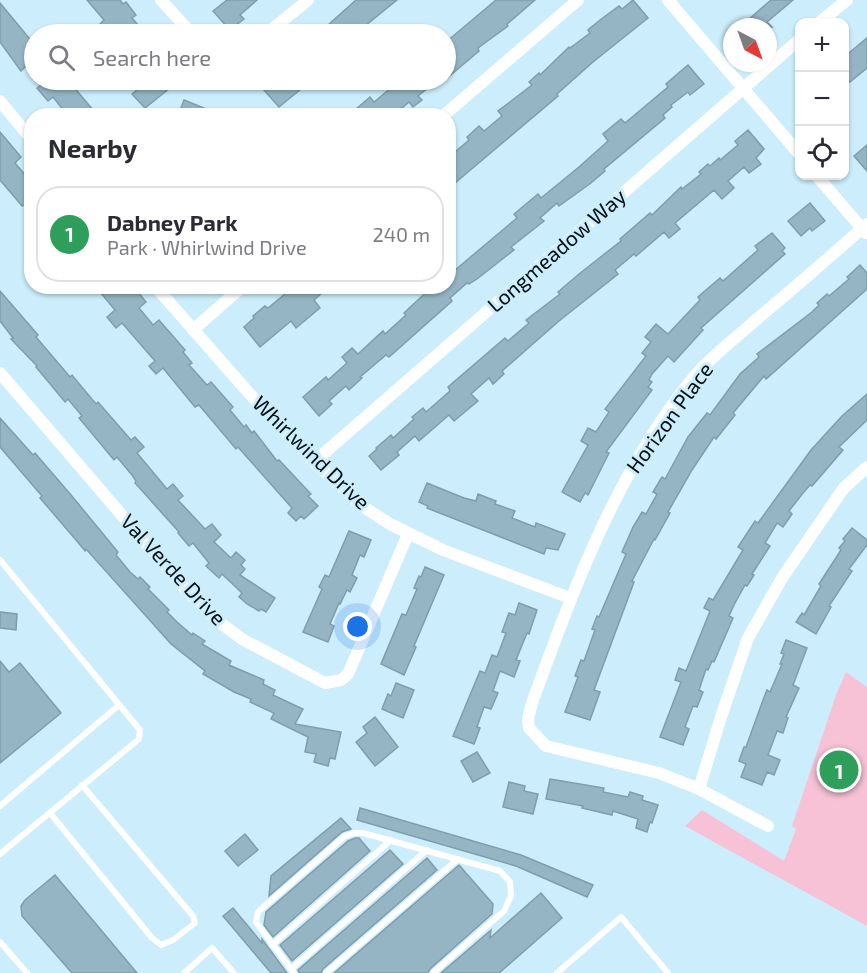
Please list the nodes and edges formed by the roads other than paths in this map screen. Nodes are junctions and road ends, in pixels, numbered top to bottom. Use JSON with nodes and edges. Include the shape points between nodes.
{"nodes":[{"id":1,"x":161,"y":0,"type":"edge"},
{"id":2,"x":308,"y":0,"type":"edge"},
{"id":3,"x":578,"y":0,"type":"edge"},
{"id":4,"x":668,"y":0,"type":"edge"},
{"id":5,"x":847,"y":0,"type":"edge"},
{"id":6,"x":825,"y":18,"type":"edge"},
{"id":7,"x":183,"y":24,"type":"edge"},
{"id":8,"x":278,"y":24,"type":"edge"},
{"id":9,"x":795,"y":43,"type":"edge"},
{"id":10,"x":742,"y":89,"type":"junction"},
{"id":11,"x":0,"y":101,"type":"edge"},
{"id":12,"x":452,"y":108,"type":"edge"},
{"id":13,"x":24,"y":130,"type":"edge"},
{"id":14,"x":795,"y":149,"type":"edge"},
{"id":15,"x":821,"y":180,"type":"edge"},
{"id":16,"x":865,"y":228,"type":"edge"},
{"id":17,"x":162,"y":294,"type":"edge"},
{"id":18,"x":234,"y":294,"type":"edge"},
{"id":19,"x":193,"y":330,"type":"junction"},
{"id":20,"x":0,"y":373,"type":"edge"},
{"id":21,"x":314,"y":462,"type":"junction"},
{"id":22,"x":867,"y":467,"type":"edge"},
{"id":23,"x":408,"y":534,"type":"junction"},
{"id":24,"x":0,"y":560,"type":"edge"},
{"id":25,"x":570,"y":598,"type":"junction"},
{"id":26,"x":119,"y":705,"type":"junction"},
{"id":27,"x":82,"y":785,"type":"junction"},
{"id":28,"x":699,"y":789,"type":"junction"},
{"id":29,"x":0,"y":806,"type":"edge"},
{"id":30,"x":50,"y":813,"type":"junction"},
{"id":31,"x":768,"y":826,"type":"dead end"},
{"id":32,"x":391,"y":840,"type":"junction"},
{"id":33,"x":428,"y":850,"type":"junction"},
{"id":34,"x":0,"y":854,"type":"edge"},
{"id":35,"x":458,"y":859,"type":"junction"},
{"id":36,"x":0,"y":942,"type":"edge"},
{"id":37,"x":272,"y":945,"type":"junction"},
{"id":38,"x":293,"y":971,"type":"edge"},
{"id":39,"x":27,"y":973,"type":"edge"},
{"id":40,"x":184,"y":973,"type":"edge"},
{"id":41,"x":234,"y":973,"type":"edge"},
{"id":42,"x":326,"y":973,"type":"edge"},
{"id":43,"x":433,"y":973,"type":"edge"},
{"id":44,"x":557,"y":973,"type":"edge"},
{"id":45,"x":668,"y":973,"type":"edge"}],
"edges":[{"from":1,"to":7,"type":"street"},
{"from":2,"to":8,"type":"street"},
{"from":3,"to":12,"type":"street"},
{"from":4,"to":10,"type":"street"},
{"from":5,"to":6,"type":"street"},
{"from":9,"to":10,"type":"street","name":"Longmeadow Way"},
{"from":10,"to":14,"type":"street"},
{"from":10,"to":21,"type":"street","name":"Longmeadow Way"},
{"from":11,"to":13,"type":"street"},
{"from":15,"to":16,"type":"street"},
{"from":16,"to":25,"type":"street","name":"Horizon Place","via":[[694,377],[632,466]]},
{"from":17,"to":19,"type":"street","name":"Whirlwind Drive"},
{"from":18,"to":19,"type":"street"},
{"from":19,"to":21,"type":"street","name":"Whirlwind Drive"},
{"from":20,"to":23,"type":"street","name":"Val Verde Drive","via":[[186,590],[218,621],[242,639],[325,683],[334,683],[348,674]]},
{"from":21,"to":23,"type":"street","name":"Whirlwind Drive","via":[[363,506]]},
{"from":22,"to":28,"type":"street","via":[[843,489],[782,578],[748,638]]},
{"from":23,"to":25,"type":"street","name":"Whirlwind Drive"},
{"from":24,"to":26,"type":"lane"},
{"from":25,"to":28,"type":"street","name":"Horizon Place","via":[[532,703],[528,719],[533,734],[546,746],[659,773]]},
{"from":26,"to":27,"type":"lane","via":[[140,730],[139,739]]},
{"from":26,"to":29,"type":"lane"},
{"from":27,"to":30,"type":"lane"},
{"from":27,"to":30,"type":"lane","via":[[195,923],[161,945]]},
{"from":28,"to":31,"type":"street"},
{"from":30,"to":34,"type":"lane"},
{"from":32,"to":33,"type":"lane"},
{"from":32,"to":37,"type":"lane"},
{"from":32,"to":37,"type":"lane","via":[[363,833],[345,836],[267,903],[258,912],[256,922]]},
{"from":33,"to":35,"type":"lane"},
{"from":33,"to":38,"type":"lane"},
{"from":35,"to":42,"type":"lane"},
{"from":35,"to":43,"type":"lane","via":[[500,870],[510,882],[511,896],[504,911]]},
{"from":36,"to":39,"type":"lane"},
{"from":37,"to":38,"type":"lane"},
{"from":40,"to":41,"type":"lane","via":[[212,948]]},
{"from":44,"to":45,"type":"lane","via":[[621,917]]}]}
